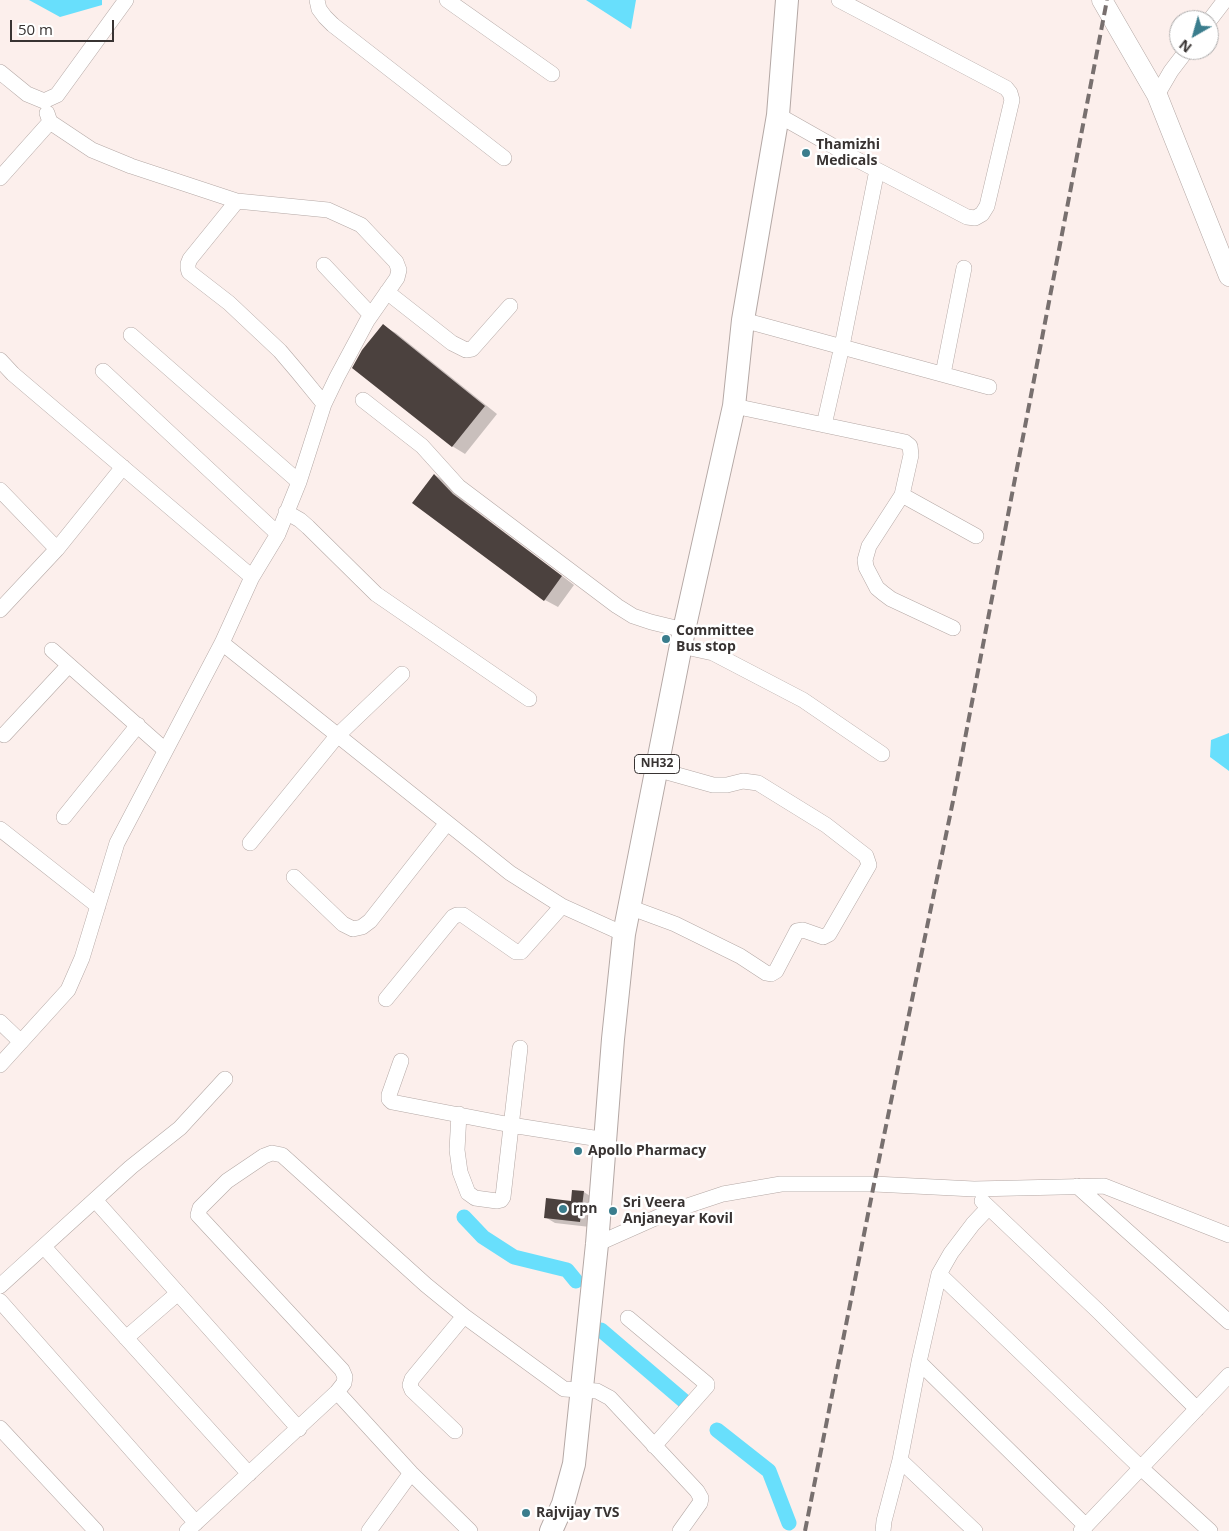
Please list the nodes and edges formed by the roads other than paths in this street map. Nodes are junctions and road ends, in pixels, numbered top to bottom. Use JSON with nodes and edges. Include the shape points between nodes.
{"nodes":[{"id":1,"x":126,"y":0,"type":"edge"},
{"id":2,"x":317,"y":0,"type":"edge"},
{"id":3,"x":447,"y":0,"type":"edge"},
{"id":4,"x":787,"y":0,"type":"edge"},
{"id":5,"x":839,"y":0,"type":"edge"},
{"id":6,"x":1102,"y":0,"type":"edge"},
{"id":7,"x":1225,"y":0,"type":"edge"},
{"id":8,"x":1217,"y":10,"type":"edge"},
{"id":9,"x":1179,"y":60,"type":"edge"},
{"id":10,"x":0,"y":72,"type":"edge"},
{"id":11,"x":552,"y":74,"type":"dead end"},
{"id":12,"x":1157,"y":95,"type":"junction"},
{"id":13,"x":44,"y":101,"type":"junction"},
{"id":14,"x":778,"y":115,"type":"junction"},
{"id":15,"x":50,"y":122,"type":"junction"},
{"id":16,"x":504,"y":158,"type":"dead end"},
{"id":17,"x":877,"y":170,"type":"junction"},
{"id":18,"x":0,"y":178,"type":"edge"},
{"id":19,"x":237,"y":201,"type":"junction"},
{"id":20,"x":324,"y":265,"type":"dead end"},
{"id":21,"x":964,"y":268,"type":"dead end"},
{"id":22,"x":1229,"y":276,"type":"edge"},
{"id":23,"x":387,"y":292,"type":"junction"},
{"id":24,"x":510,"y":306,"type":"dead end"},
{"id":25,"x":371,"y":315,"type":"junction"},
{"id":26,"x":743,"y":320,"type":"junction"},
{"id":27,"x":131,"y":335,"type":"dead end"},
{"id":28,"x":842,"y":346,"type":"junction"},
{"id":29,"x":0,"y":360,"type":"edge"},
{"id":30,"x":103,"y":371,"type":"dead end"},
{"id":31,"x":943,"y":374,"type":"junction"},
{"id":32,"x":989,"y":387,"type":"dead end"},
{"id":33,"x":364,"y":400,"type":"dead end"},
{"id":34,"x":324,"y":404,"type":"junction"},
{"id":35,"x":734,"y":406,"type":"junction"},
{"id":36,"x":824,"y":425,"type":"junction"},
{"id":37,"x":123,"y":467,"type":"junction"},
{"id":38,"x":299,"y":482,"type":"junction"},
{"id":39,"x":0,"y":490,"type":"edge"},
{"id":40,"x":902,"y":495,"type":"junction"},
{"id":41,"x":286,"y":512,"type":"junction"},
{"id":42,"x":278,"y":534,"type":"junction"},
{"id":43,"x":976,"y":536,"type":"dead end"},
{"id":44,"x":57,"y":549,"type":"junction"},
{"id":45,"x":252,"y":577,"type":"junction"},
{"id":46,"x":0,"y":610,"type":"edge"},
{"id":47,"x":953,"y":628,"type":"dead end"},
{"id":48,"x":683,"y":638,"type":"junction"},
{"id":49,"x":222,"y":643,"type":"junction"},
{"id":50,"x":52,"y":650,"type":"dead end"},
{"id":51,"x":69,"y":665,"type":"junction"},
{"id":52,"x":402,"y":674,"type":"dead end"},
{"id":53,"x":529,"y":699,"type":"dead end"},
{"id":54,"x":138,"y":725,"type":"junction"},
{"id":55,"x":4,"y":735,"type":"dead end"},
{"id":56,"x":337,"y":736,"type":"junction"},
{"id":57,"x":165,"y":750,"type":"junction"},
{"id":58,"x":882,"y":754,"type":"dead end"},
{"id":59,"x":656,"y":769,"type":"junction"},
{"id":60,"x":64,"y":818,"type":"dead end"},
{"id":61,"x":447,"y":823,"type":"junction"},
{"id":62,"x":0,"y":829,"type":"edge"},
{"id":63,"x":250,"y":843,"type":"dead end"},
{"id":64,"x":294,"y":877,"type":"dead end"},
{"id":65,"x":98,"y":906,"type":"junction"},
{"id":66,"x":562,"y":906,"type":"junction"},
{"id":67,"x":629,"y":907,"type":"junction"},
{"id":68,"x":624,"y":934,"type":"junction"},
{"id":69,"x":386,"y":999,"type":"dead end"},
{"id":70,"x":0,"y":1022,"type":"edge"},
{"id":71,"x":21,"y":1042,"type":"junction"},
{"id":72,"x":520,"y":1048,"type":"dead end"},
{"id":73,"x":401,"y":1061,"type":"dead end"},
{"id":74,"x":0,"y":1065,"type":"edge"},
{"id":75,"x":225,"y":1079,"type":"dead end"},
{"id":76,"x":460,"y":1114,"type":"junction"},
{"id":77,"x":512,"y":1126,"type":"junction"},
{"id":78,"x":606,"y":1140,"type":"junction"},
{"id":79,"x":1077,"y":1186,"type":"junction"},
{"id":80,"x":974,"y":1189,"type":"junction"},
{"id":81,"x":95,"y":1200,"type":"junction"},
{"id":82,"x":988,"y":1208,"type":"junction"},
{"id":83,"x":1229,"y":1235,"type":"edge"},
{"id":84,"x":597,"y":1244,"type":"junction"},
{"id":85,"x":44,"y":1247,"type":"junction"},
{"id":86,"x":939,"y":1274,"type":"junction"},
{"id":87,"x":0,"y":1286,"type":"edge"},
{"id":88,"x":178,"y":1293,"type":"junction"},
{"id":89,"x":0,"y":1301,"type":"edge"},
{"id":90,"x":464,"y":1316,"type":"junction"},
{"id":91,"x":628,"y":1318,"type":"dead end"},
{"id":92,"x":1229,"y":1322,"type":"edge"},
{"id":93,"x":126,"y":1338,"type":"junction"},
{"id":94,"x":919,"y":1362,"type":"junction"},
{"id":95,"x":1229,"y":1375,"type":"edge"},
{"id":96,"x":583,"y":1390,"type":"junction"},
{"id":97,"x":338,"y":1392,"type":"junction"},
{"id":98,"x":1196,"y":1409,"type":"junction"},
{"id":99,"x":299,"y":1428,"type":"junction"},
{"id":100,"x":0,"y":1429,"type":"edge"},
{"id":101,"x":455,"y":1431,"type":"dead end"},
{"id":102,"x":654,"y":1446,"type":"junction"},
{"id":103,"x":900,"y":1460,"type":"junction"},
{"id":104,"x":1141,"y":1468,"type":"junction"},
{"id":105,"x":411,"y":1473,"type":"junction"},
{"id":106,"x":249,"y":1474,"type":"junction"},
{"id":107,"x":191,"y":1527,"type":"edge"},
{"id":108,"x":1084,"y":1528,"type":"edge"},
{"id":109,"x":96,"y":1531,"type":"edge"},
{"id":110,"x":369,"y":1531,"type":"edge"},
{"id":111,"x":470,"y":1531,"type":"edge"},
{"id":112,"x":551,"y":1531,"type":"edge"},
{"id":113,"x":680,"y":1531,"type":"edge"},
{"id":114,"x":883,"y":1531,"type":"edge"},
{"id":115,"x":975,"y":1531,"type":"edge"},
{"id":116,"x":1210,"y":1531,"type":"edge"}],
"edges":[{"from":1,"to":13,"type":"street","via":[[57,95]]},
{"from":2,"to":16,"type":"street","via":[[319,9],[332,25]]},
{"from":3,"to":11,"type":"street"},
{"from":4,"to":14,"type":"highway","number":"NH32"},
{"from":5,"to":17,"type":"street","via":[[1006,88],[1012,100],[987,206],[975,218],[967,217]]},
{"from":6,"to":12,"type":"main road"},
{"from":7,"to":8,"type":"street"},
{"from":9,"to":12,"type":"street"},
{"from":10,"to":13,"type":"street","via":[[28,94]]},
{"from":12,"to":22,"type":"main road"},
{"from":13,"to":15,"type":"street"},
{"from":14,"to":17,"type":"street"},
{"from":14,"to":26,"type":"highway","number":"NH32"},
{"from":15,"to":18,"type":"street"},
{"from":15,"to":19,"type":"street","via":[[92,150]]},
{"from":17,"to":28,"type":"street"},
{"from":19,"to":23,"type":"street","via":[[328,210],[361,225],[396,262],[397,278]]},
{"from":19,"to":34,"type":"street","via":[[190,259],[189,272],[229,303],[280,351]]},
{"from":20,"to":25,"type":"street"},
{"from":21,"to":31,"type":"street"},
{"from":23,"to":24,"type":"street","via":[[452,343],[466,350],[472,349]]},
{"from":23,"to":25,"type":"street"},
{"from":25,"to":34,"type":"street"},
{"from":26,"to":28,"type":"street"},
{"from":26,"to":35,"type":"highway","number":"NH32"},
{"from":27,"to":38,"type":"street"},
{"from":28,"to":31,"type":"street"},
{"from":28,"to":36,"type":"street"},
{"from":29,"to":37,"type":"street"},
{"from":30,"to":42,"type":"street"},
{"from":31,"to":32,"type":"street"},
{"from":33,"to":48,"type":"street","via":[[422,446],[459,487],[610,601],[633,616]]},
{"from":34,"to":38,"type":"street"},
{"from":35,"to":36,"type":"street"},
{"from":35,"to":48,"type":"highway","number":"NH32"},
{"from":36,"to":40,"type":"street","via":[[906,442],[911,455]]},
{"from":37,"to":44,"type":"street"},
{"from":37,"to":45,"type":"street"},
{"from":38,"to":41,"type":"street"},
{"from":39,"to":44,"type":"street"},
{"from":40,"to":43,"type":"street"},
{"from":40,"to":47,"type":"street","via":[[869,546],[864,560],[866,567],[877,588],[891,599]]},
{"from":41,"to":42,"type":"street"},
{"from":41,"to":53,"type":"street","via":[[308,527],[376,594]]},
{"from":42,"to":45,"type":"street"},
{"from":44,"to":46,"type":"street"},
{"from":45,"to":49,"type":"street"},
{"from":48,"to":58,"type":"street","via":[[795,696]]},
{"from":48,"to":59,"type":"highway","number":"NH32"},
{"from":49,"to":56,"type":"street"},
{"from":49,"to":57,"type":"street"},
{"from":50,"to":51,"type":"street"},
{"from":51,"to":54,"type":"street"},
{"from":51,"to":55,"type":"street"},
{"from":52,"to":56,"type":"street"},
{"from":54,"to":57,"type":"street"},
{"from":54,"to":60,"type":"street"},
{"from":56,"to":61,"type":"street"},
{"from":56,"to":63,"type":"street"},
{"from":57,"to":65,"type":"street","via":[[117,843]]},
{"from":59,"to":67,"type":"highway","number":"NH32"},
{"from":59,"to":67,"type":"street","via":[[713,785],[727,786],[743,781],[758,783],[826,825],[866,856],[869,865],[829,934],[823,937],[803,930],[797,932],[774,973],[766,973],[740,956],[675,924]]},
{"from":61,"to":64,"type":"street","via":[[362,927],[353,929],[343,924]]},
{"from":61,"to":66,"type":"street","via":[[510,873]]},
{"from":62,"to":65,"type":"street"},
{"from":65,"to":71,"type":"street","via":[[68,990]]},
{"from":66,"to":68,"type":"street"},
{"from":66,"to":69,"type":"street","via":[[521,952],[516,952],[463,915],[457,915]]},
{"from":67,"to":68,"type":"highway","number":"NH32"},
{"from":68,"to":78,"type":"highway","number":"NH32"},
{"from":70,"to":71,"type":"street"},
{"from":71,"to":74,"type":"street"},
{"from":72,"to":77,"type":"street"},
{"from":73,"to":76,"type":"street","via":[[389,1095],[391,1101]]},
{"from":75,"to":81,"type":"street","via":[[180,1128]]},
{"from":76,"to":77,"type":"street"},
{"from":76,"to":77,"type":"street","via":[[457,1150],[460,1172],[468,1193],[475,1198],[497,1201],[503,1197]]},
{"from":77,"to":78,"type":"street"},
{"from":78,"to":84,"type":"highway","number":"NH32"},
{"from":79,"to":80,"type":"street"},
{"from":79,"to":83,"type":"street","via":[[1104,1186]]},
{"from":79,"to":92,"type":"street"},
{"from":80,"to":82,"type":"street"},
{"from":80,"to":84,"type":"street","via":[[781,1184],[723,1194],[669,1212]]},
{"from":81,"to":85,"type":"street"},
{"from":81,"to":88,"type":"street"},
{"from":82,"to":86,"type":"street","via":[[951,1253]]},
{"from":82,"to":98,"type":"street"},
{"from":84,"to":96,"type":"highway","number":"NH32"},
{"from":85,"to":87,"type":"street"},
{"from":85,"to":93,"type":"street"},
{"from":86,"to":94,"type":"street"},
{"from":86,"to":104,"type":"street"},
{"from":88,"to":93,"type":"street"},
{"from":88,"to":99,"type":"street"},
{"from":89,"to":107,"type":"street"},
{"from":90,"to":96,"type":"street","via":[[564,1389]]},
{"from":90,"to":97,"type":"street","via":[[282,1155],[272,1153],[264,1156],[227,1181],[200,1208],[198,1215],[342,1370],[344,1383]]},
{"from":90,"to":101,"type":"street","via":[[410,1384],[412,1390]]},
{"from":91,"to":102,"type":"street","via":[[707,1386]]},
{"from":93,"to":106,"type":"street"},
{"from":94,"to":103,"type":"street"},
{"from":94,"to":108,"type":"street"},
{"from":95,"to":98,"type":"street"},
{"from":96,"to":102,"type":"street","via":[[597,1391],[610,1398]]},
{"from":96,"to":112,"type":"highway","number":"NH32","via":[[574,1464],[563,1504]]},
{"from":97,"to":99,"type":"street"},
{"from":97,"to":105,"type":"street"},
{"from":98,"to":104,"type":"street"},
{"from":99,"to":106,"type":"street"},
{"from":100,"to":109,"type":"street"},
{"from":102,"to":113,"type":"street","via":[[701,1498]]},
{"from":103,"to":114,"type":"street"},
{"from":103,"to":115,"type":"street"},
{"from":104,"to":108,"type":"street"},
{"from":104,"to":116,"type":"street"},
{"from":105,"to":110,"type":"street"},
{"from":105,"to":111,"type":"street"},
{"from":106,"to":107,"type":"street"}]}
